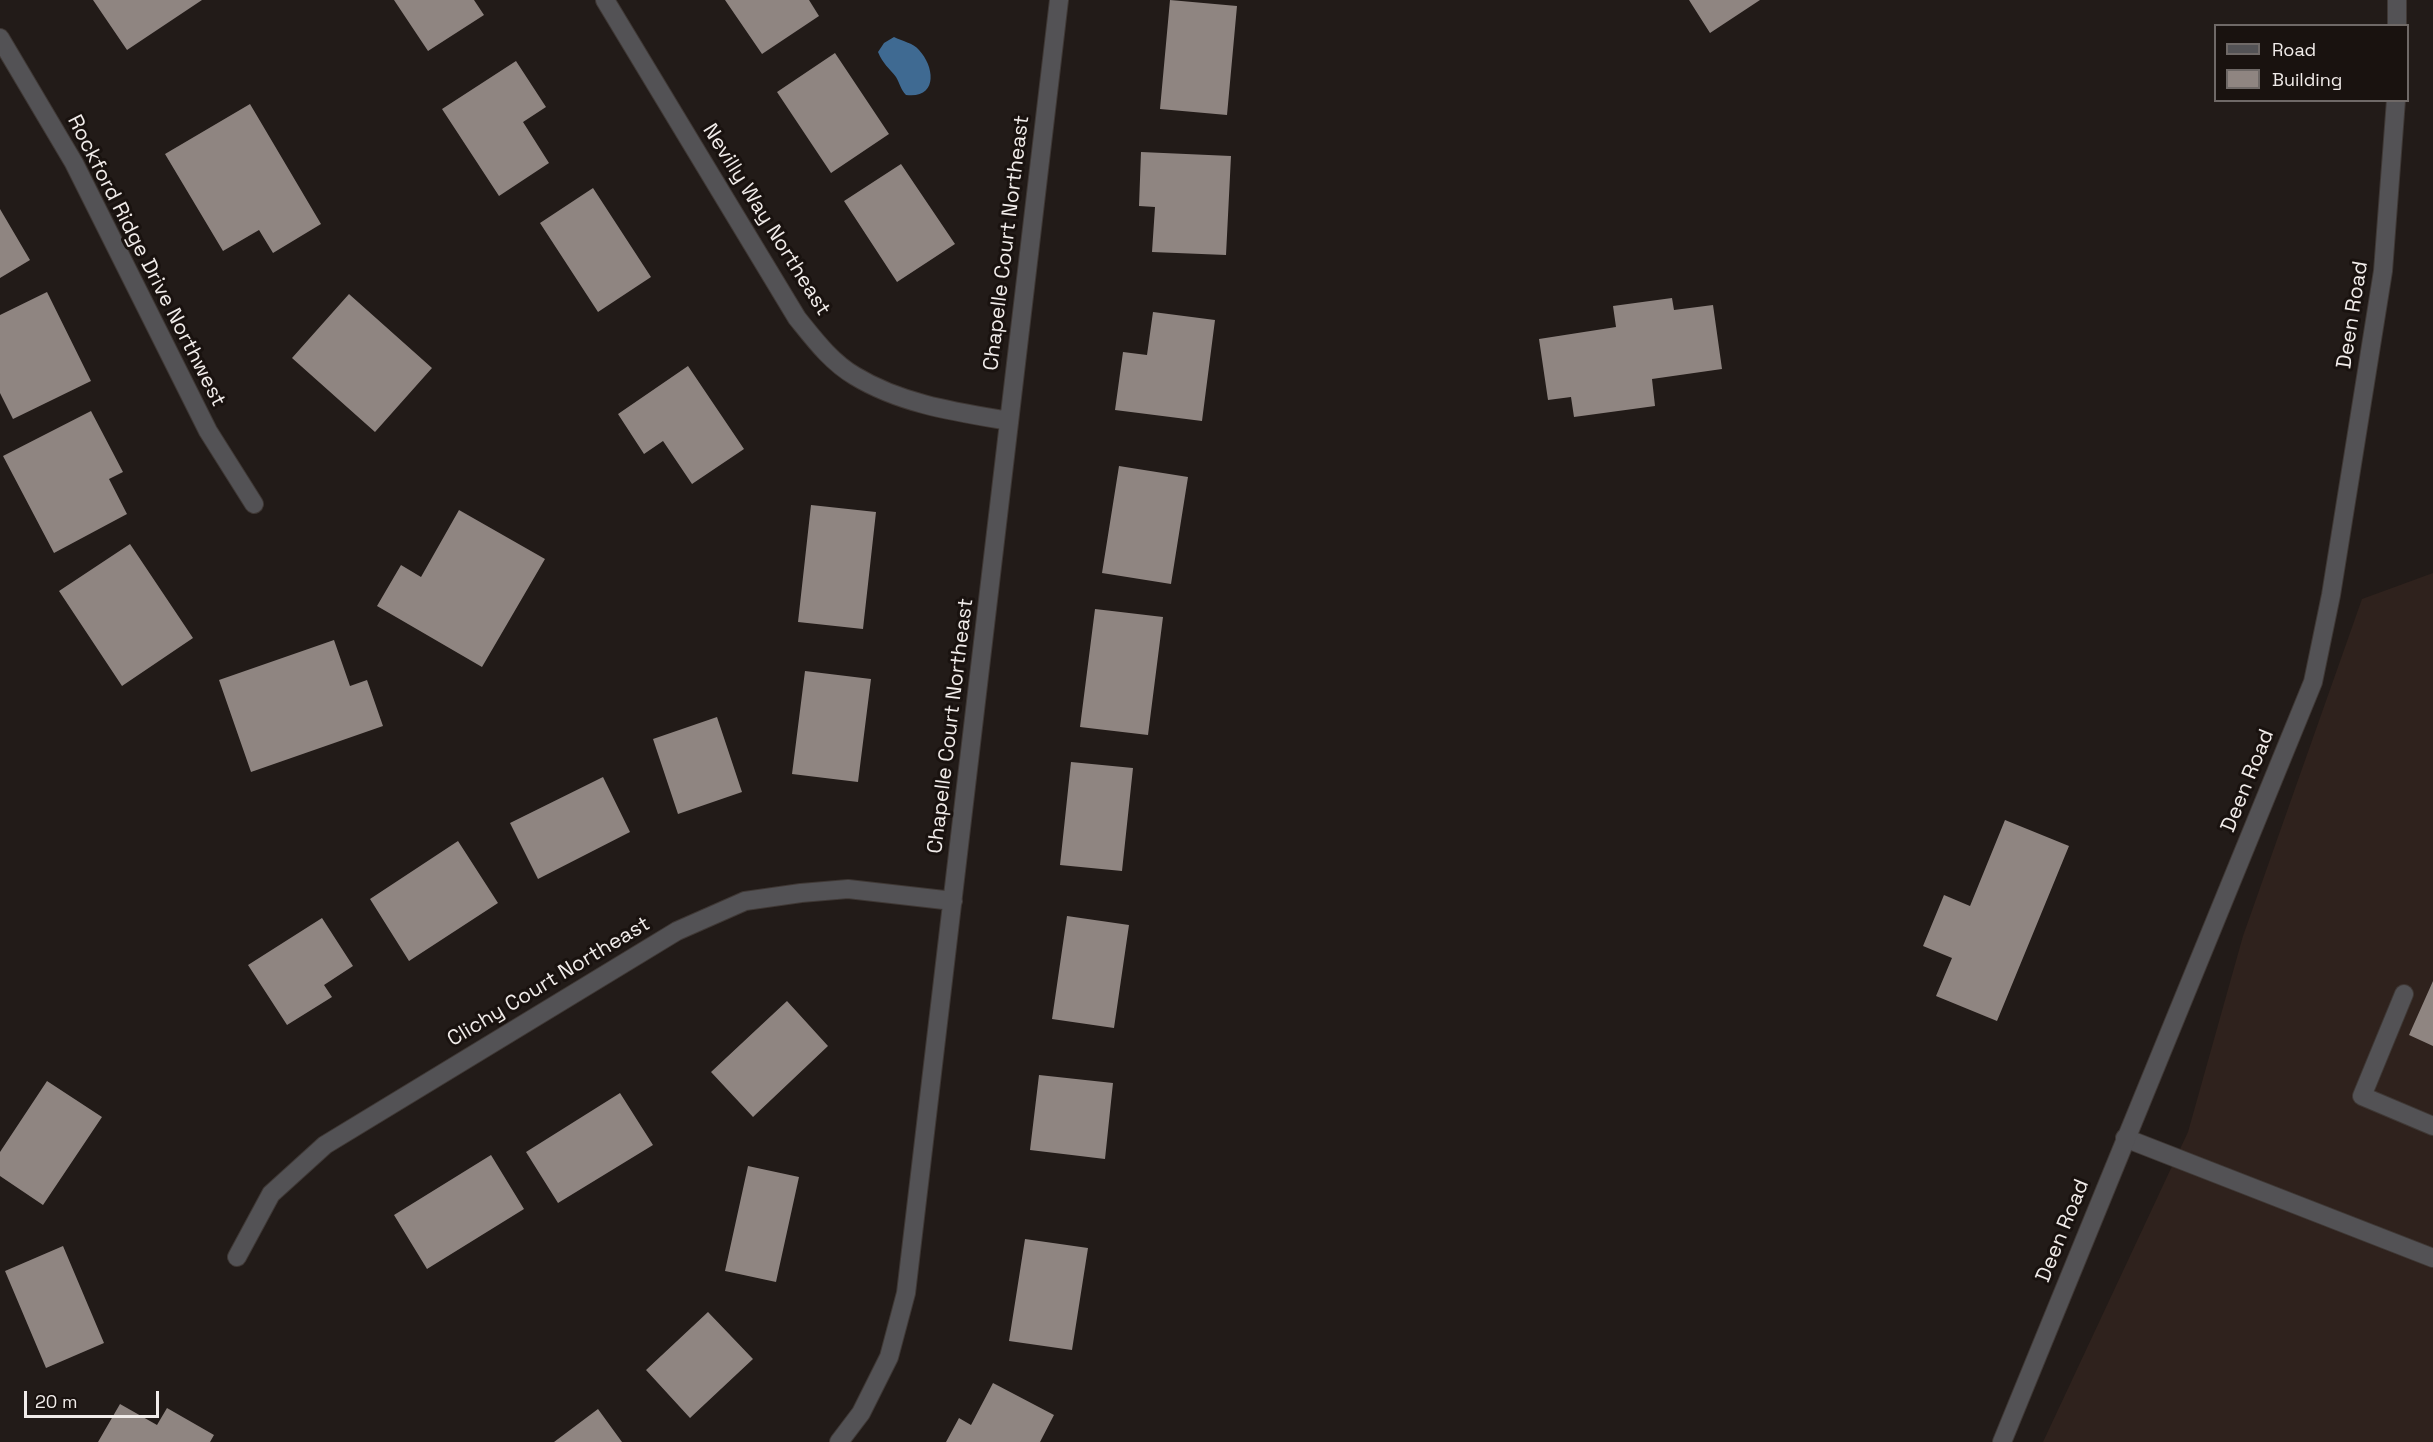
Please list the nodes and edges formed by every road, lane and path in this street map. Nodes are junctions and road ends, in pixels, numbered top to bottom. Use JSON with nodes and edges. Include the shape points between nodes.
{"nodes":[{"id":1,"x":605,"y":0,"type":"edge"},
{"id":2,"x":1059,"y":0,"type":"edge"},
{"id":3,"x":2397,"y":0,"type":"edge"},
{"id":4,"x":2397,"y":24,"type":"edge"},
{"id":5,"x":0,"y":38,"type":"edge"},
{"id":6,"x":2396,"y":102,"type":"edge"},
{"id":7,"x":1009,"y":421,"type":"junction"},
{"id":8,"x":254,"y":504,"type":"dead end"},
{"id":9,"x":953,"y":901,"type":"junction"},
{"id":10,"x":2404,"y":994,"type":"dead end"},
{"id":11,"x":2433,"y":1126,"type":"edge"},
{"id":12,"x":2126,"y":1138,"type":"junction"},
{"id":13,"x":237,"y":1257,"type":"dead end"},
{"id":14,"x":2433,"y":1258,"type":"edge"},
{"id":15,"x":2007,"y":1441,"type":"edge"},
{"id":16,"x":839,"y":1442,"type":"edge"}],
"edges":[{"from":1,"to":7,"type":"street","name":"Nevilly Way Northeast","via":[[797,318],[825,352],[854,375],[897,397]]},
{"from":2,"to":7,"type":"street","name":"Chapelle Court Northeast"},
{"from":3,"to":4,"type":"street"},
{"from":5,"to":8,"type":"street","name":"Rockford Ridge Drive Northwest","via":[[74,163],[208,431]]},
{"from":6,"to":12,"type":"street","name":"Deen Road","via":[[2383,271],[2331,595],[2313,682]]},
{"from":7,"to":9,"type":"street","name":"Chapelle Court Northeast"},
{"from":9,"to":13,"type":"street","name":"Clichy Court Northeast","via":[[848,889],[801,893],[745,901],[677,931],[325,1145],[271,1194]]},
{"from":9,"to":16,"type":"street","name":"Chapelle Court Northeast","via":[[906,1293],[889,1357],[861,1413]]},
{"from":10,"to":11,"type":"street","via":[[2362,1096]]},
{"from":12,"to":14,"type":"street"},
{"from":12,"to":15,"type":"street","name":"Deen Road"}]}
